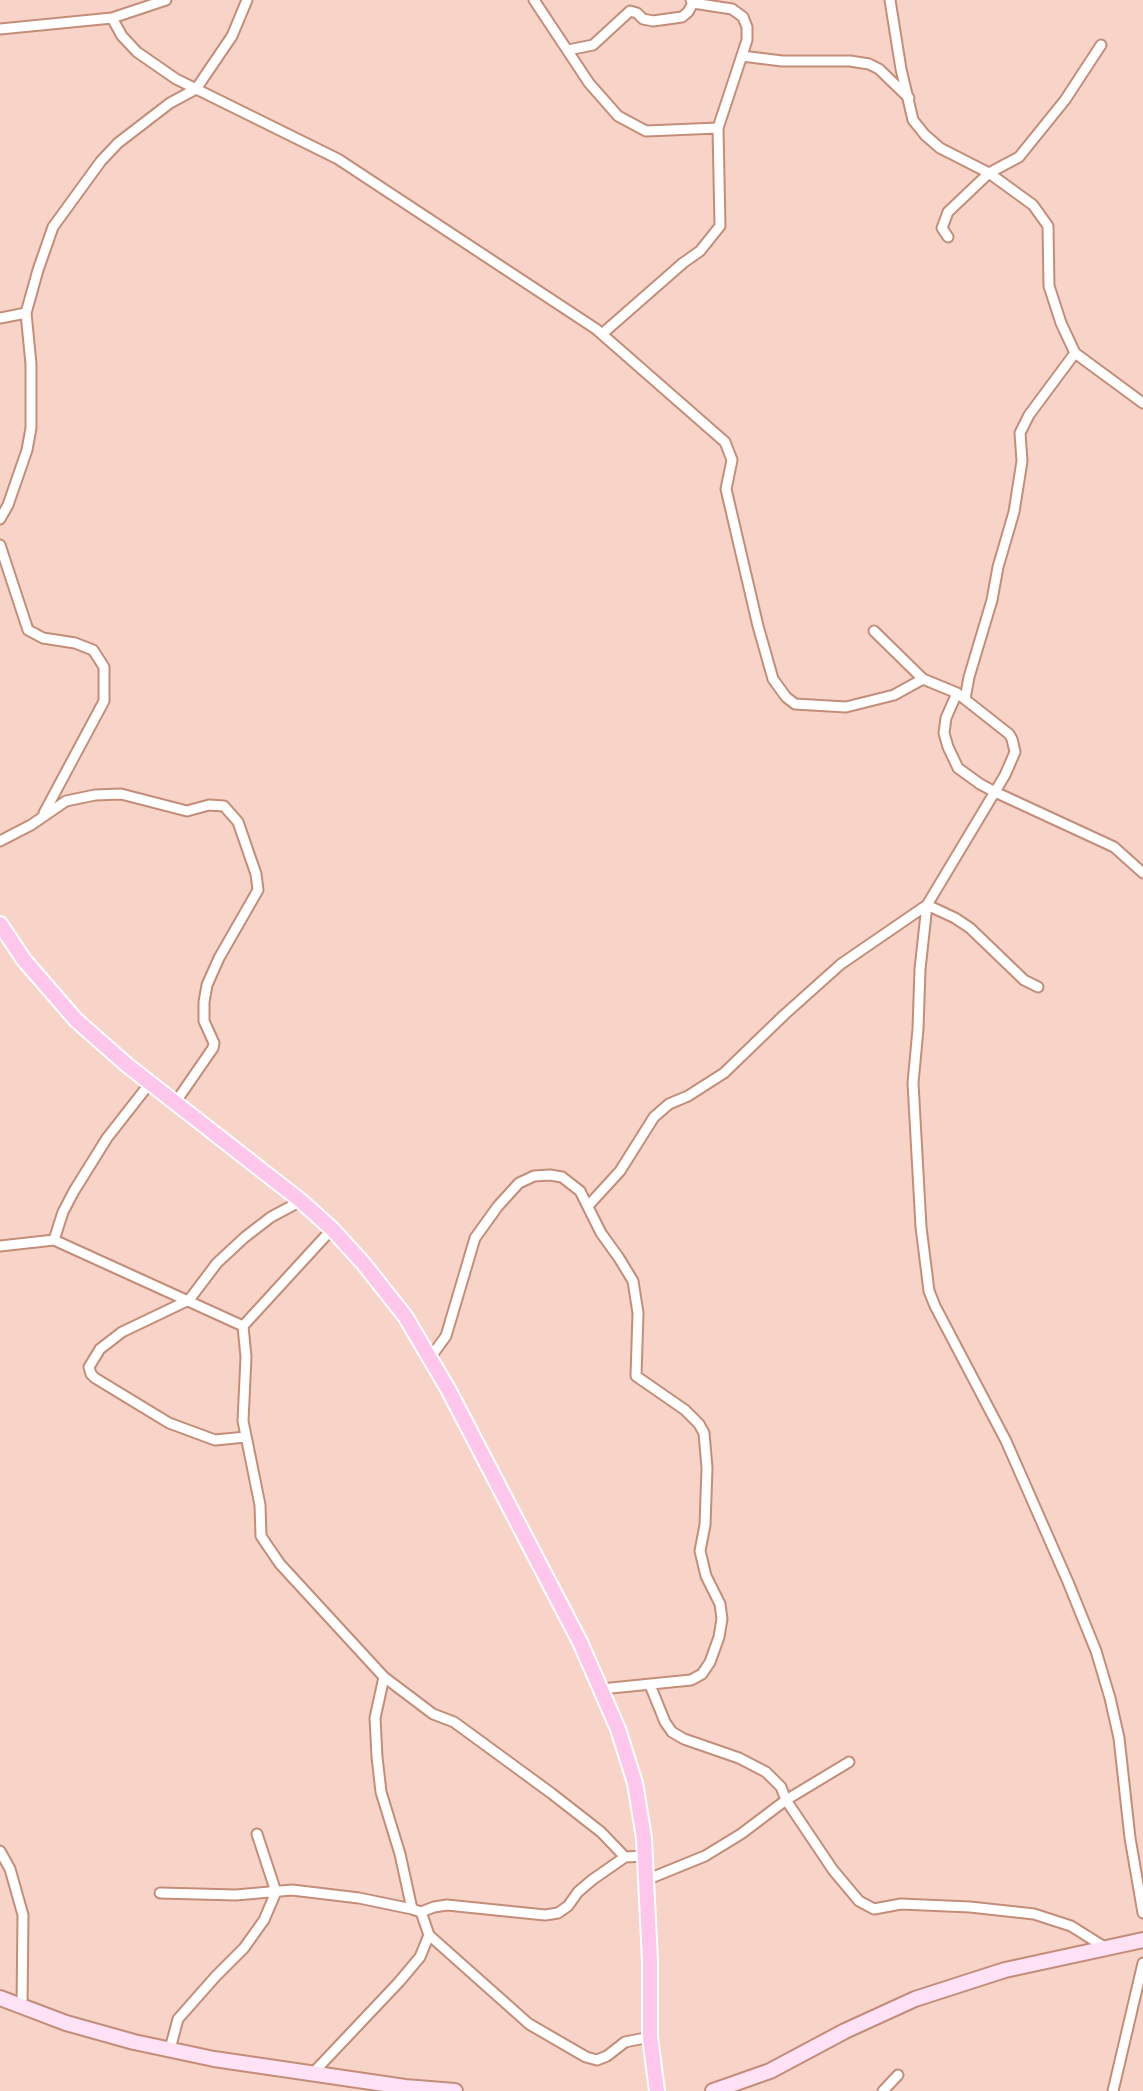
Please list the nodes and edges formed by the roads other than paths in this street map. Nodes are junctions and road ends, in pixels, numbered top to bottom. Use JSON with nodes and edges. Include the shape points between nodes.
{"nodes":[{"id":1,"x":166,"y":0,"type":"edge"},
{"id":2,"x":247,"y":0,"type":"edge"},
{"id":3,"x":534,"y":0,"type":"edge"},
{"id":4,"x":890,"y":0,"type":"edge"},
{"id":5,"x":692,"y":1,"type":"edge"},
{"id":6,"x":112,"y":18,"type":"junction"},
{"id":7,"x":0,"y":29,"type":"edge"},
{"id":8,"x":1101,"y":45,"type":"dead end"},
{"id":9,"x":568,"y":50,"type":"junction"},
{"id":10,"x":742,"y":56,"type":"junction"},
{"id":11,"x":176,"y":79,"type":"junction"},
{"id":12,"x":196,"y":89,"type":"junction"},
{"id":13,"x":910,"y":99,"type":"junction"},
{"id":14,"x":173,"y":101,"type":"junction"},
{"id":15,"x":718,"y":128,"type":"junction"},
{"id":16,"x":989,"y":173,"type":"junction"},
{"id":17,"x":948,"y":237,"type":"dead end"},
{"id":18,"x":26,"y":313,"type":"junction"},
{"id":19,"x":0,"y":318,"type":"edge"},
{"id":20,"x":602,"y":334,"type":"junction"},
{"id":21,"x":1075,"y":353,"type":"junction"},
{"id":22,"x":1143,"y":403,"type":"edge"},
{"id":23,"x":0,"y":519,"type":"edge"},
{"id":24,"x":0,"y":545,"type":"edge"},
{"id":25,"x":874,"y":631,"type":"dead end"},
{"id":26,"x":923,"y":679,"type":"junction"},
{"id":27,"x":961,"y":696,"type":"junction"},
{"id":28,"x":995,"y":792,"type":"junction"},
{"id":29,"x":43,"y":816,"type":"junction"},
{"id":30,"x":0,"y":841,"type":"edge"},
{"id":31,"x":1143,"y":873,"type":"edge"},
{"id":32,"x":927,"y":905,"type":"junction"},
{"id":33,"x":1,"y":927,"type":"edge"},
{"id":34,"x":1038,"y":987,"type":"dead end"},
{"id":35,"x":150,"y":1083,"type":"junction"},
{"id":36,"x":175,"y":1103,"type":"junction"},
{"id":37,"x":301,"y":1201,"type":"junction"},
{"id":38,"x":588,"y":1206,"type":"junction"},
{"id":39,"x":332,"y":1229,"type":"junction"},
{"id":40,"x":54,"y":1240,"type":"junction"},
{"id":41,"x":0,"y":1246,"type":"edge"},
{"id":42,"x":189,"y":1300,"type":"junction"},
{"id":43,"x":243,"y":1326,"type":"junction"},
{"id":44,"x":430,"y":1358,"type":"junction"},
{"id":45,"x":246,"y":1437,"type":"junction"},
{"id":46,"x":384,"y":1677,"type":"junction"},
{"id":47,"x":650,"y":1685,"type":"junction"},
{"id":48,"x":601,"y":1689,"type":"junction"},
{"id":49,"x":849,"y":1762,"type":"dead end"},
{"id":50,"x":786,"y":1800,"type":"junction"},
{"id":51,"x":257,"y":1834,"type":"dead end"},
{"id":52,"x":0,"y":1851,"type":"edge"},
{"id":53,"x":645,"y":1856,"type":"junction"},
{"id":54,"x":625,"y":1857,"type":"junction"},
{"id":55,"x":646,"y":1880,"type":"junction"},
{"id":56,"x":276,"y":1892,"type":"junction"},
{"id":57,"x":160,"y":1893,"type":"dead end"},
{"id":58,"x":416,"y":1911,"type":"junction"},
{"id":59,"x":1143,"y":1913,"type":"edge"},
{"id":60,"x":429,"y":1935,"type":"junction"},
{"id":61,"x":1143,"y":1940,"type":"edge"},
{"id":62,"x":1108,"y":1948,"type":"junction"},
{"id":63,"x":1143,"y":1963,"type":"edge"},
{"id":64,"x":0,"y":1998,"type":"edge"},
{"id":65,"x":22,"y":2007,"type":"junction"},
{"id":66,"x":650,"y":2037,"type":"junction"},
{"id":67,"x":170,"y":2049,"type":"junction"},
{"id":68,"x":312,"y":2074,"type":"junction"},
{"id":69,"x":898,"y":2075,"type":"dead end"},
{"id":70,"x":455,"y":2091,"type":"edge"},
{"id":71,"x":657,"y":2091,"type":"edge"},
{"id":72,"x":713,"y":2091,"type":"edge"},
{"id":73,"x":883,"y":2091,"type":"edge"},
{"id":74,"x":1113,"y":2091,"type":"edge"}],
"edges":[{"from":1,"to":6,"type":"street"},
{"from":2,"to":12,"type":"street","via":[[232,36]]},
{"from":3,"to":9,"type":"street"},
{"from":4,"to":13,"type":"street"},
{"from":5,"to":9,"type":"street","via":[[682,17],[653,21],[630,11],[593,45]]},
{"from":5,"to":10,"type":"street","via":[[732,9],[743,17],[747,40]]},
{"from":6,"to":7,"type":"street"},
{"from":6,"to":11,"type":"street","via":[[137,52]]},
{"from":8,"to":16,"type":"street","via":[[1019,157]]},
{"from":9,"to":15,"type":"street","via":[[618,116],[646,131]]},
{"from":10,"to":13,"type":"street","via":[[869,64]]},
{"from":10,"to":15,"type":"street"},
{"from":11,"to":12,"type":"street"},
{"from":11,"to":14,"type":"street"},
{"from":12,"to":14,"type":"street"},
{"from":12,"to":20,"type":"street","via":[[338,159]]},
{"from":13,"to":16,"type":"street","via":[[913,120],[925,135]]},
{"from":14,"to":18,"type":"street","via":[[118,143],[53,227]]},
{"from":15,"to":20,"type":"street","via":[[720,226],[700,251]]},
{"from":16,"to":17,"type":"street","via":[[948,212],[942,228]]},
{"from":16,"to":21,"type":"street","via":[[1033,205],[1048,226],[1049,286]]},
{"from":18,"to":19,"type":"street"},
{"from":18,"to":23,"type":"street","via":[[31,428]]},
{"from":20,"to":26,"type":"street","via":[[725,442],[732,460],[726,489],[758,626],[773,679],[786,697],[795,704],[846,707],[894,695]]},
{"from":21,"to":22,"type":"street"},
{"from":21,"to":27,"type":"street","via":[[1020,433],[1022,461],[1014,512]]},
{"from":24,"to":29,"type":"street","via":[[28,630],[93,650],[104,667],[104,701]]},
{"from":25,"to":26,"type":"street"},
{"from":26,"to":27,"type":"street"},
{"from":27,"to":28,"type":"street","via":[[946,718],[948,747],[958,768]]},
{"from":27,"to":28,"type":"street","via":[[1012,739],[1015,752]]},
{"from":28,"to":31,"type":"street","via":[[1114,847]]},
{"from":28,"to":32,"type":"street"},
{"from":29,"to":30,"type":"street"},
{"from":29,"to":36,"type":"street","via":[[66,801],[121,794],[187,811],[224,806],[238,822],[258,890],[207,985],[204,1021],[213,1048]]},
{"from":32,"to":34,"type":"street","via":[[970,928]]},
{"from":32,"to":38,"type":"street","via":[[841,964],[724,1073],[654,1117],[620,1171]]},
{"from":32,"to":59,"type":"street","via":[[913,1083],[929,1291],[1006,1441],[1096,1651],[1119,1738]]},
{"from":33,"to":35,"type":"main road","via":[[76,1020]]},
{"from":35,"to":36,"type":"main road"},
{"from":35,"to":40,"type":"street","via":[[74,1191]]},
{"from":36,"to":37,"type":"main road"},
{"from":37,"to":39,"type":"main road"},
{"from":37,"to":42,"type":"street","via":[[245,1237]]},
{"from":38,"to":44,"type":"street","via":[[580,1191],[562,1177],[534,1176],[519,1183],[475,1238],[446,1336]]},
{"from":38,"to":47,"type":"street","via":[[633,1281],[636,1376],[685,1410],[704,1433],[705,1525],[700,1551],[720,1604],[719,1637],[702,1674]]},
{"from":39,"to":43,"type":"street"},
{"from":39,"to":44,"type":"main road","via":[[405,1316]]},
{"from":40,"to":41,"type":"street"},
{"from":40,"to":42,"type":"street"},
{"from":42,"to":43,"type":"street"},
{"from":42,"to":45,"type":"street","via":[[122,1332],[100,1349],[89,1367],[91,1374],[169,1423],[215,1440]]},
{"from":43,"to":45,"type":"street"},
{"from":44,"to":48,"type":"main road"},
{"from":45,"to":46,"type":"street","via":[[261,1536],[280,1564]]},
{"from":46,"to":54,"type":"street","via":[[551,1793]]},
{"from":46,"to":58,"type":"street","via":[[375,1718],[381,1792]]},
{"from":47,"to":48,"type":"street"},
{"from":47,"to":50,"type":"street","via":[[672,1732],[766,1772]]},
{"from":48,"to":53,"type":"main road","via":[[635,1783]]},
{"from":49,"to":50,"type":"street"},
{"from":50,"to":55,"type":"street","via":[[705,1856]]},
{"from":50,"to":62,"type":"street","via":[[833,1870],[859,1901],[874,1909],[901,1904],[1034,1914],[1071,1926]]},
{"from":51,"to":56,"type":"street"},
{"from":52,"to":65,"type":"street","via":[[23,1915]]},
{"from":53,"to":54,"type":"street"},
{"from":53,"to":55,"type":"main road"},
{"from":54,"to":58,"type":"street","via":[[558,1913],[447,1905]]},
{"from":55,"to":66,"type":"main road"},
{"from":56,"to":57,"type":"street"},
{"from":56,"to":58,"type":"street","via":[[359,1898]]},
{"from":56,"to":67,"type":"street","via":[[244,1948],[178,2019]]},
{"from":58,"to":60,"type":"street"},
{"from":60,"to":66,"type":"street","via":[[529,2024],[586,2057],[597,2060],[625,2042]]},
{"from":60,"to":68,"type":"street","via":[[420,1957],[399,1982]]},
{"from":61,"to":62,"type":"street"},
{"from":62,"to":72,"type":"street","via":[[1005,1970],[915,1999],[770,2071]]},
{"from":63,"to":74,"type":"street"},
{"from":64,"to":65,"type":"street"},
{"from":65,"to":67,"type":"street"},
{"from":66,"to":71,"type":"main road"},
{"from":67,"to":68,"type":"street"},
{"from":68,"to":70,"type":"street"},
{"from":69,"to":73,"type":"street"}]}
